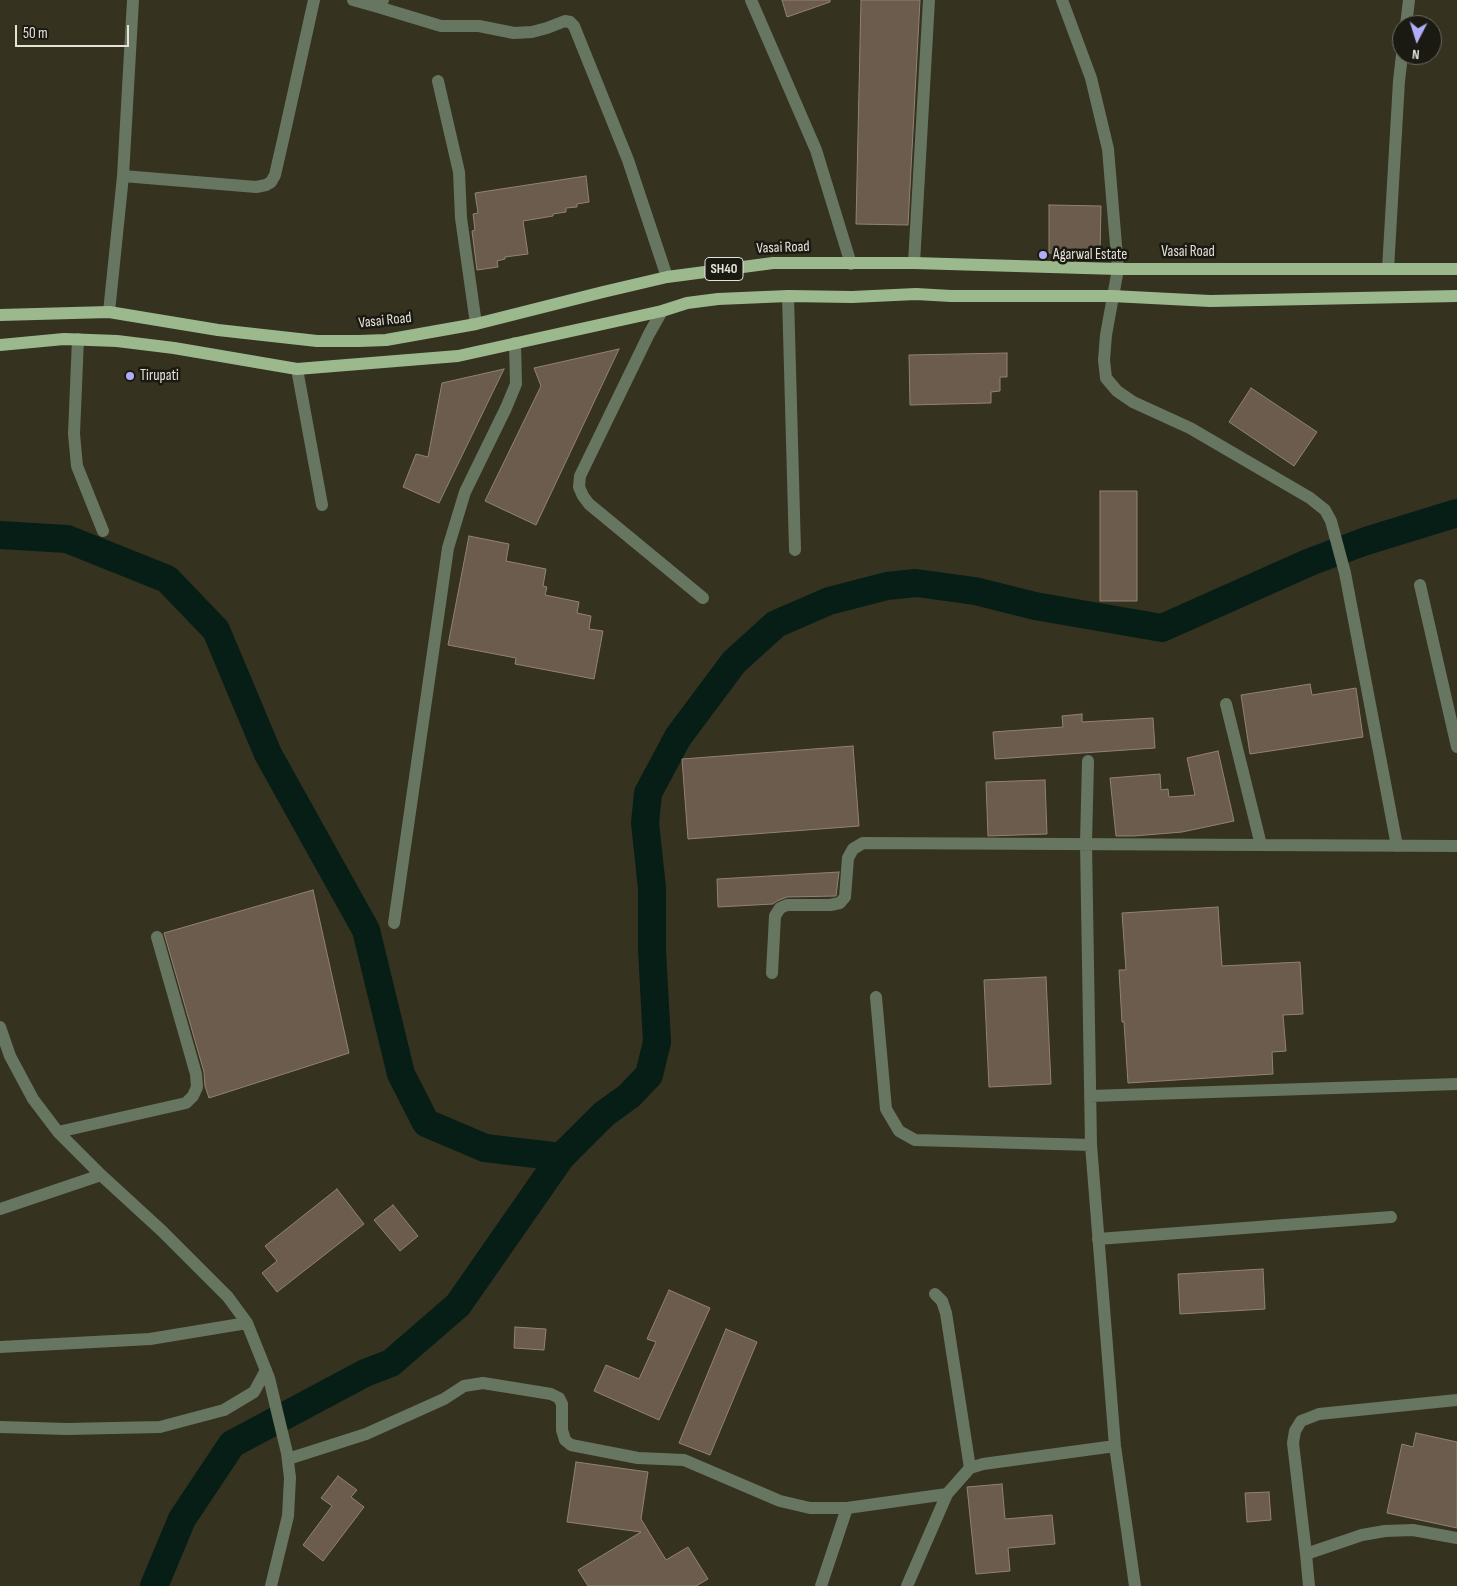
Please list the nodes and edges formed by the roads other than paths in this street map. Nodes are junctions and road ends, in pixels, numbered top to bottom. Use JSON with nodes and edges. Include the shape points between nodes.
{"nodes":[{"id":1,"x":133,"y":0,"type":"edge"},
{"id":2,"x":314,"y":0,"type":"edge"},
{"id":3,"x":355,"y":0,"type":"edge"},
{"id":4,"x":751,"y":0,"type":"edge"},
{"id":5,"x":928,"y":0,"type":"edge"},
{"id":6,"x":1062,"y":0,"type":"edge"},
{"id":7,"x":1409,"y":0,"type":"edge"},
{"id":8,"x":380,"y":4,"type":"edge"},
{"id":9,"x":1407,"y":15,"type":"edge"},
{"id":10,"x":1401,"y":65,"type":"edge"},
{"id":11,"x":438,"y":81,"type":"dead end"},
{"id":12,"x":123,"y":176,"type":"junction"},
{"id":13,"x":851,"y":264,"type":"junction"},
{"id":14,"x":914,"y":264,"type":"junction"},
{"id":15,"x":1118,"y":269,"type":"junction"},
{"id":16,"x":1388,"y":269,"type":"junction"},
{"id":17,"x":1457,"y":269,"type":"edge"},
{"id":18,"x":667,"y":277,"type":"junction"},
{"id":19,"x":788,"y":296,"type":"junction"},
{"id":20,"x":1112,"y":296,"type":"junction"},
{"id":21,"x":1457,"y":296,"type":"edge"},
{"id":22,"x":662,"y":311,"type":"junction"},
{"id":23,"x":109,"y":312,"type":"junction"},
{"id":24,"x":0,"y":315,"type":"edge"},
{"id":25,"x":476,"y":324,"type":"junction"},
{"id":26,"x":78,"y":339,"type":"junction"},
{"id":27,"x":515,"y":343,"type":"junction"},
{"id":28,"x":0,"y":345,"type":"edge"},
{"id":29,"x":297,"y":369,"type":"junction"},
{"id":30,"x":322,"y":505,"type":"dead end"},
{"id":31,"x":103,"y":531,"type":"dead end"},
{"id":32,"x":795,"y":550,"type":"dead end"},
{"id":33,"x":1420,"y":585,"type":"dead end"},
{"id":34,"x":703,"y":598,"type":"dead end"},
{"id":35,"x":1226,"y":704,"type":"dead end"},
{"id":36,"x":1457,"y":747,"type":"edge"},
{"id":37,"x":1088,"y":762,"type":"dead end"},
{"id":38,"x":1086,"y":843,"type":"junction"},
{"id":39,"x":1261,"y":844,"type":"junction"},
{"id":40,"x":1397,"y":846,"type":"junction"},
{"id":41,"x":1457,"y":846,"type":"edge"},
{"id":42,"x":394,"y":922,"type":"dead end"},
{"id":43,"x":157,"y":937,"type":"dead end"},
{"id":44,"x":772,"y":973,"type":"dead end"},
{"id":45,"x":876,"y":997,"type":"dead end"},
{"id":46,"x":0,"y":1027,"type":"edge"},
{"id":47,"x":1457,"y":1084,"type":"edge"},
{"id":48,"x":1090,"y":1096,"type":"junction"},
{"id":49,"x":58,"y":1132,"type":"junction"},
{"id":50,"x":1091,"y":1146,"type":"junction"},
{"id":51,"x":101,"y":1175,"type":"junction"},
{"id":52,"x":0,"y":1209,"type":"edge"},
{"id":53,"x":1391,"y":1217,"type":"dead end"},
{"id":54,"x":1098,"y":1239,"type":"junction"},
{"id":55,"x":935,"y":1294,"type":"dead end"},
{"id":56,"x":247,"y":1323,"type":"junction"},
{"id":57,"x":0,"y":1346,"type":"edge"},
{"id":58,"x":267,"y":1374,"type":"junction"},
{"id":59,"x":1457,"y":1400,"type":"edge"},
{"id":60,"x":0,"y":1427,"type":"edge"},
{"id":61,"x":1115,"y":1446,"type":"junction"},
{"id":62,"x":288,"y":1456,"type":"junction"},
{"id":63,"x":970,"y":1468,"type":"junction"},
{"id":64,"x":947,"y":1494,"type":"junction"},
{"id":65,"x":847,"y":1508,"type":"junction"},
{"id":66,"x":1457,"y":1538,"type":"edge"},
{"id":67,"x":1306,"y":1554,"type":"junction"},
{"id":68,"x":272,"y":1586,"type":"edge"},
{"id":69,"x":821,"y":1586,"type":"edge"},
{"id":70,"x":907,"y":1586,"type":"edge"},
{"id":71,"x":1135,"y":1586,"type":"edge"},
{"id":72,"x":1309,"y":1586,"type":"edge"}],
"edges":[{"from":1,"to":12,"type":"street"},
{"from":2,"to":12,"type":"street","via":[[271,182],[256,187]]},
{"from":3,"to":8,"type":"street"},
{"from":4,"to":13,"type":"street","via":[[816,150]]},
{"from":5,"to":14,"type":"street"},
{"from":6,"to":15,"type":"street","via":[[1090,78],[1108,149]]},
{"from":7,"to":9,"type":"street"},
{"from":8,"to":18,"type":"street","via":[[441,26],[479,26],[514,33],[570,22],[628,160]]},
{"from":10,"to":16,"type":"street"},
{"from":11,"to":25,"type":"street","via":[[459,172],[461,218]]},
{"from":12,"to":23,"type":"street"},
{"from":13,"to":14,"type":"main road","name":"Vasai Road","number":"SH40"},
{"from":13,"to":18,"type":"main road","name":"Vasai Road","number":"SH40","via":[[773,263]]},
{"from":14,"to":15,"type":"main road","name":"Vasai Road","number":"SH40"},
{"from":15,"to":16,"type":"main road","name":"Vasai Road","number":"SH40"},
{"from":15,"to":20,"type":"street"},
{"from":16,"to":17,"type":"main road","name":"Vasai Road","number":"SH40"},
{"from":18,"to":25,"type":"main road","name":"Vasai Road","number":"SH40"},
{"from":19,"to":20,"type":"main road","number":"SH40"},
{"from":19,"to":22,"type":"main road","number":"SH40","via":[[718,299],[687,303]]},
{"from":19,"to":32,"type":"street"},
{"from":20,"to":21,"type":"main road","number":"SH40","via":[[1210,301]]},
{"from":20,"to":40,"type":"street","via":[[1104,360],[1106,378],[1117,392],[1190,428],[1310,498],[1325,510],[1332,521],[1345,573]]},
{"from":22,"to":27,"type":"main road","number":"SH40"},
{"from":22,"to":34,"type":"street","via":[[580,476],[579,487],[589,504]]},
{"from":23,"to":24,"type":"main road","name":"Vasai Road","number":"SH40"},
{"from":23,"to":25,"type":"main road","name":"Vasai Road","number":"SH40","via":[[218,330],[317,341],[386,340]]},
{"from":26,"to":28,"type":"main road","number":"SH40"},
{"from":26,"to":29,"type":"main road","number":"SH40","via":[[117,340]]},
{"from":26,"to":31,"type":"street","via":[[74,434],[77,466]]},
{"from":27,"to":29,"type":"main road","number":"SH40","via":[[458,356]]},
{"from":27,"to":42,"type":"street","via":[[516,384],[465,492],[448,548]]},
{"from":29,"to":30,"type":"street"},
{"from":33,"to":36,"type":"street"},
{"from":35,"to":39,"type":"street"},
{"from":37,"to":38,"type":"street"},
{"from":38,"to":39,"type":"street"},
{"from":38,"to":44,"type":"street","via":[[862,843],[848,858],[845,897],[840,903],[780,908],[775,916]]},
{"from":38,"to":48,"type":"street"},
{"from":39,"to":40,"type":"street"},
{"from":40,"to":41,"type":"street"},
{"from":43,"to":49,"type":"street","via":[[196,1074],[197,1086],[193,1096],[186,1103]]},
{"from":45,"to":50,"type":"street","via":[[886,1109],[899,1131],[915,1140]]},
{"from":46,"to":49,"type":"street","via":[[10,1056],[33,1099]]},
{"from":47,"to":48,"type":"street"},
{"from":48,"to":50,"type":"street"},
{"from":49,"to":51,"type":"street"},
{"from":50,"to":54,"type":"street"},
{"from":51,"to":52,"type":"street"},
{"from":51,"to":56,"type":"street","via":[[228,1297]]},
{"from":53,"to":54,"type":"street"},
{"from":54,"to":61,"type":"street"},
{"from":55,"to":63,"type":"street","via":[[942,1301],[946,1313]]},
{"from":56,"to":57,"type":"street","via":[[150,1339]]},
{"from":56,"to":58,"type":"street"},
{"from":58,"to":60,"type":"street","via":[[254,1392],[224,1410],[160,1428],[67,1430]]},
{"from":58,"to":62,"type":"street"},
{"from":59,"to":67,"type":"street","via":[[1319,1414],[1301,1421],[1293,1444]]},
{"from":61,"to":63,"type":"street"},
{"from":61,"to":71,"type":"street"},
{"from":62,"to":65,"type":"street","via":[[366,1434],[444,1399],[464,1386],[483,1383],[559,1398],[564,1440],[571,1445],[638,1458],[684,1460],[780,1501],[810,1508]]},
{"from":62,"to":68,"type":"street","via":[[288,1516]]},
{"from":63,"to":64,"type":"street"},
{"from":64,"to":65,"type":"street"},
{"from":64,"to":70,"type":"street"},
{"from":65,"to":69,"type":"street"},
{"from":66,"to":67,"type":"street","via":[[1413,1530],[1385,1531],[1362,1535]]},
{"from":67,"to":72,"type":"street"}]}
